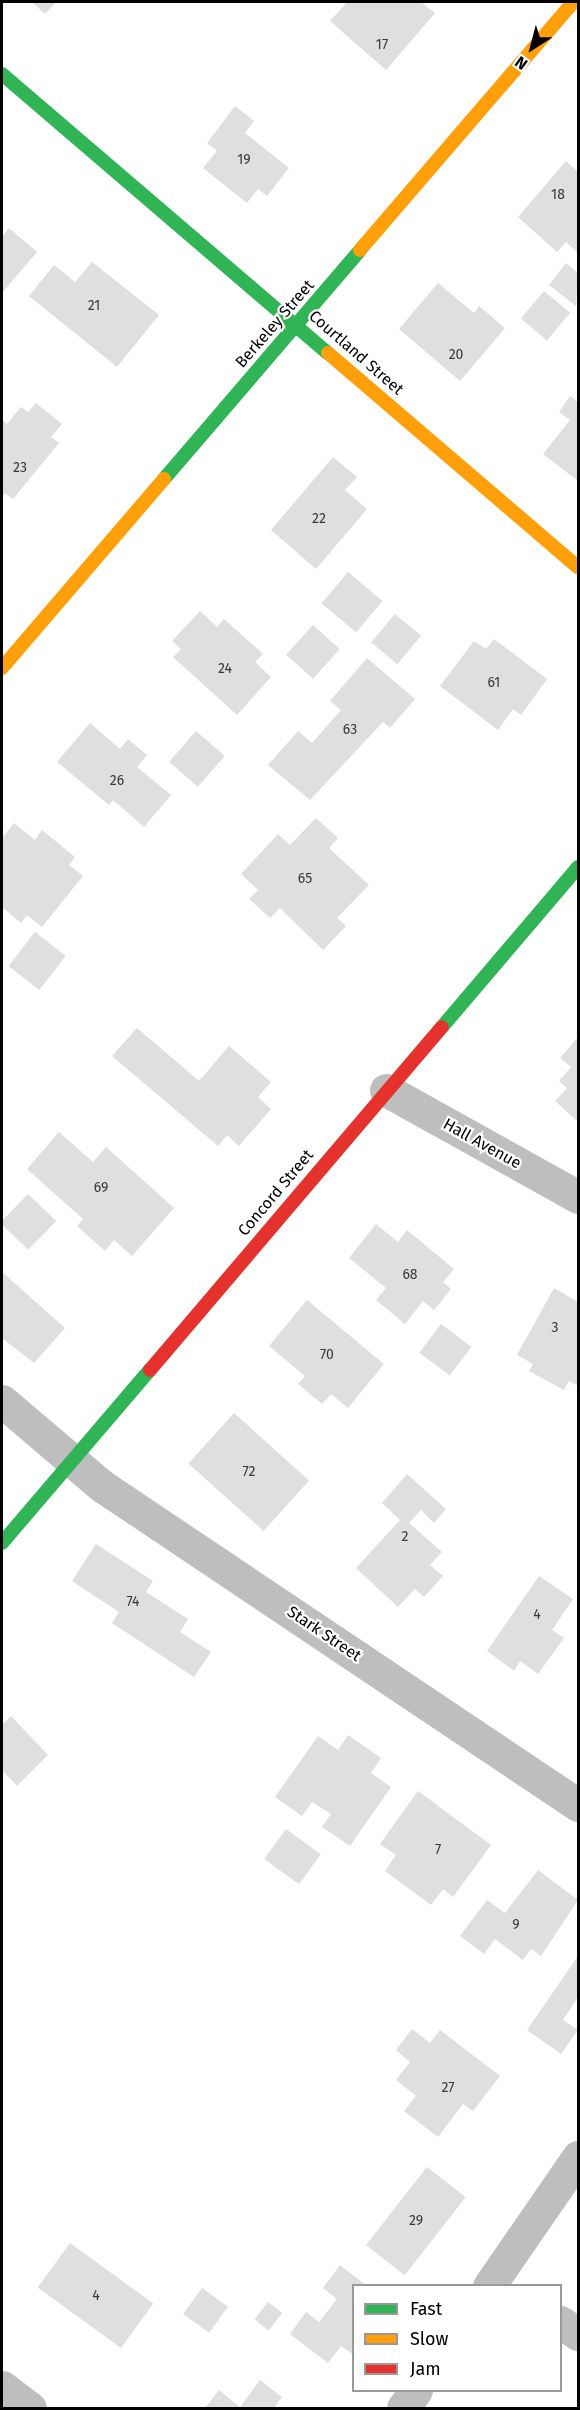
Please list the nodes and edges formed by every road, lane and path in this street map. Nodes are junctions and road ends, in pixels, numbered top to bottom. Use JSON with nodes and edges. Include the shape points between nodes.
{"nodes":[{"id":1,"x":573,"y":2,"type":"edge"},
{"id":2,"x":2,"y":74,"type":"edge"},
{"id":3,"x":297,"y":324,"type":"junction"},
{"id":4,"x":579,"y":567,"type":"edge"},
{"id":5,"x":2,"y":668,"type":"edge"},
{"id":6,"x":579,"y":867,"type":"edge"},
{"id":7,"x":386,"y":1090,"type":"junction"},
{"id":8,"x":579,"y":1197,"type":"edge"},
{"id":9,"x":2,"y":1401,"type":"edge"},
{"id":10,"x":71,"y":1460,"type":"junction"},
{"id":11,"x":2,"y":1543,"type":"edge"},
{"id":12,"x":579,"y":1805,"type":"edge"},
{"id":13,"x":579,"y":2157,"type":"edge"},
{"id":14,"x":497,"y":2283,"type":"edge"},
{"id":15,"x":562,"y":2323,"type":"edge"},
{"id":16,"x":579,"y":2334,"type":"edge"},
{"id":17,"x":2,"y":2387,"type":"edge"},
{"id":18,"x":415,"y":2392,"type":"edge"},
{"id":19,"x":30,"y":2409,"type":"edge"},
{"id":20,"x":403,"y":2409,"type":"edge"}],
"edges":[{"from":1,"to":3,"type":"street","name":"Berkeley Street"},
{"from":2,"to":3,"type":"street","name":"Courtland Street"},
{"from":3,"to":4,"type":"street","name":"Courtland Street"},
{"from":3,"to":5,"type":"street","name":"Berkeley Street"},
{"from":6,"to":7,"type":"street","name":"Concord Street"},
{"from":7,"to":8,"type":"street","name":"Hall Avenue"},
{"from":7,"to":10,"type":"street","name":"Concord Street"},
{"from":9,"to":10,"type":"street","name":"Stark Street"},
{"from":10,"to":11,"type":"street","name":"Concord Street"},
{"from":10,"to":12,"type":"street","name":"Stark Street","via":[[102,1486]]},
{"from":13,"to":14,"type":"street"},
{"from":15,"to":16,"type":"street"},
{"from":17,"to":19,"type":"street"},
{"from":18,"to":20,"type":"street"}]}
